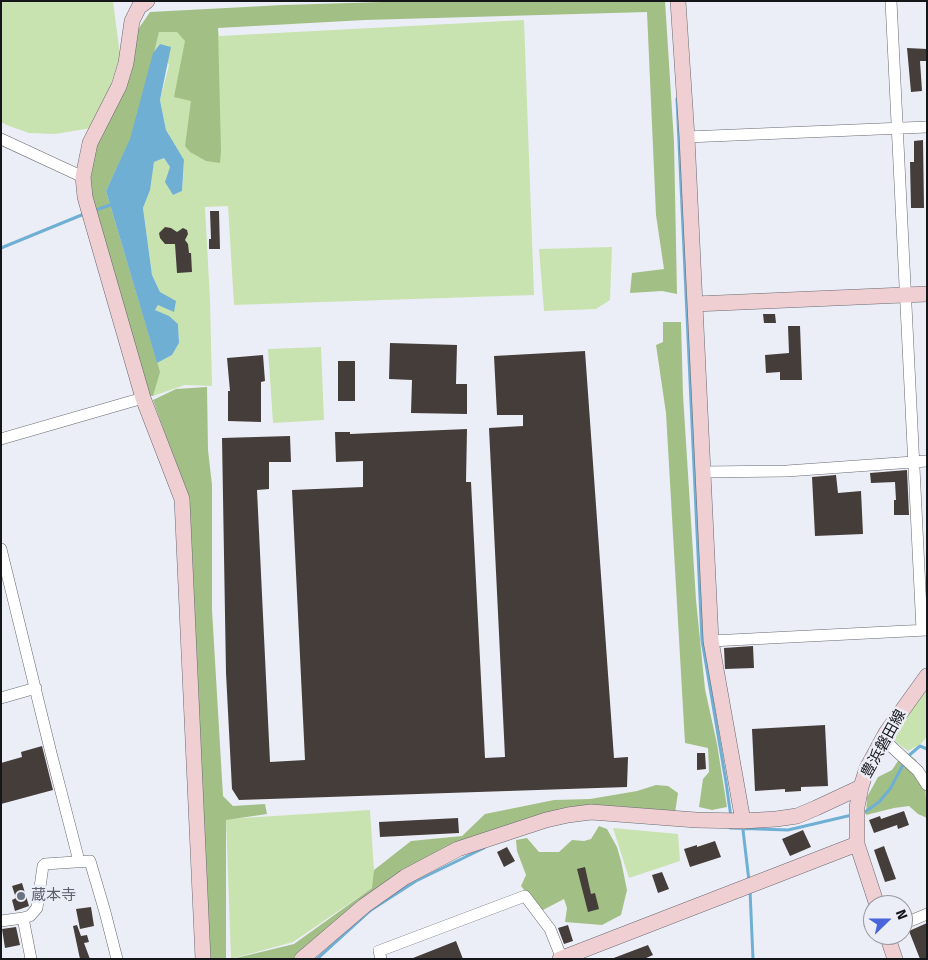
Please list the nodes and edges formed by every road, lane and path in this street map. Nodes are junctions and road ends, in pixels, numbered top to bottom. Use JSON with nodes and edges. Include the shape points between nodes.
{"nodes":[{"id":1,"x":147,"y":1,"type":"edge"},
{"id":2,"x":678,"y":1,"type":"edge"},
{"id":3,"x":891,"y":1,"type":"edge"},
{"id":4,"x":927,"y":127,"type":"edge"},
{"id":5,"x":898,"y":129,"type":"junction"},
{"id":6,"x":687,"y":137,"type":"junction"},
{"id":7,"x":1,"y":139,"type":"edge"},
{"id":8,"x":83,"y":176,"type":"junction"},
{"id":9,"x":927,"y":294,"type":"edge"},
{"id":10,"x":904,"y":295,"type":"junction"},
{"id":11,"x":695,"y":304,"type":"junction"},
{"id":12,"x":143,"y":398,"type":"junction"},
{"id":13,"x":1,"y":439,"type":"edge"},
{"id":14,"x":927,"y":461,"type":"edge"},
{"id":15,"x":912,"y":462,"type":"junction"},
{"id":16,"x":703,"y":472,"type":"junction"},
{"id":17,"x":1,"y":550,"type":"edge"},
{"id":18,"x":924,"y":630,"type":"edge"},
{"id":19,"x":711,"y":641,"type":"junction"},
{"id":20,"x":927,"y":676,"type":"edge"},
{"id":21,"x":36,"y":688,"type":"junction"},
{"id":22,"x":1,"y":698,"type":"edge"},
{"id":23,"x":883,"y":739,"type":"junction"},
{"id":24,"x":927,"y":785,"type":"edge"},
{"id":25,"x":861,"y":787,"type":"junction"},
{"id":26,"x":743,"y":821,"type":"junction"},
{"id":27,"x":857,"y":844,"type":"junction"},
{"id":28,"x":79,"y":861,"type":"junction"},
{"id":29,"x":874,"y":895,"type":"edge"},
{"id":30,"x":927,"y":914,"type":"edge"},
{"id":31,"x":23,"y":918,"type":"junction"},
{"id":32,"x":913,"y":920,"type":"edge"},
{"id":33,"x":1,"y":921,"type":"edge"},
{"id":34,"x":890,"y":945,"type":"edge"},
{"id":35,"x":31,"y":959,"type":"edge"},
{"id":36,"x":117,"y":959,"type":"edge"},
{"id":37,"x":203,"y":959,"type":"edge"},
{"id":38,"x":302,"y":959,"type":"edge"},
{"id":39,"x":381,"y":959,"type":"edge"},
{"id":40,"x":561,"y":959,"type":"edge"},
{"id":41,"x":895,"y":959,"type":"edge"}],
"edges":[{"from":1,"to":8,"type":"street","via":[[139,7],[132,21],[119,86],[90,143]]},
{"from":2,"to":6,"type":"street"},
{"from":3,"to":5,"type":"street"},
{"from":4,"to":5,"type":"street"},
{"from":5,"to":6,"type":"street"},
{"from":5,"to":10,"type":"street"},
{"from":6,"to":11,"type":"street"},
{"from":7,"to":8,"type":"street"},
{"from":8,"to":12,"type":"street","via":[[85,197]]},
{"from":9,"to":10,"type":"street"},
{"from":10,"to":11,"type":"street"},
{"from":10,"to":15,"type":"street"},
{"from":11,"to":16,"type":"street"},
{"from":12,"to":13,"type":"street"},
{"from":12,"to":37,"type":"street","via":[[182,500]]},
{"from":14,"to":15,"type":"street"},
{"from":15,"to":16,"type":"street","via":[[788,471]]},
{"from":15,"to":18,"type":"street"},
{"from":16,"to":19,"type":"street"},
{"from":17,"to":21,"type":"street"},
{"from":18,"to":19,"type":"street"},
{"from":19,"to":26,"type":"street"},
{"from":20,"to":23,"type":"street","name":"豊浜磐田線"},
{"from":21,"to":22,"type":"street"},
{"from":21,"to":28,"type":"street"},
{"from":23,"to":24,"type":"street","via":[[918,771]]},
{"from":23,"to":25,"type":"street","name":"豊浜磐田線"},
{"from":25,"to":26,"type":"street","via":[[797,816]]},
{"from":25,"to":27,"type":"street","name":"豊浜磐田線","via":[[857,807]]},
{"from":26,"to":38,"type":"street","via":[[591,812],[546,820],[458,850],[405,877],[364,906]]},
{"from":27,"to":29,"type":"street","name":"豊浜磐田線"},
{"from":27,"to":40,"type":"street"},
{"from":28,"to":31,"type":"street","via":[[43,866],[37,908]]},
{"from":28,"to":36,"type":"street","via":[[90,861]]},
{"from":30,"to":32,"type":"street"},
{"from":31,"to":33,"type":"street"},
{"from":31,"to":35,"type":"street"},
{"from":34,"to":41,"type":"street"},
{"from":39,"to":40,"type":"street","via":[[378,951],[525,896],[550,929]]}]}
